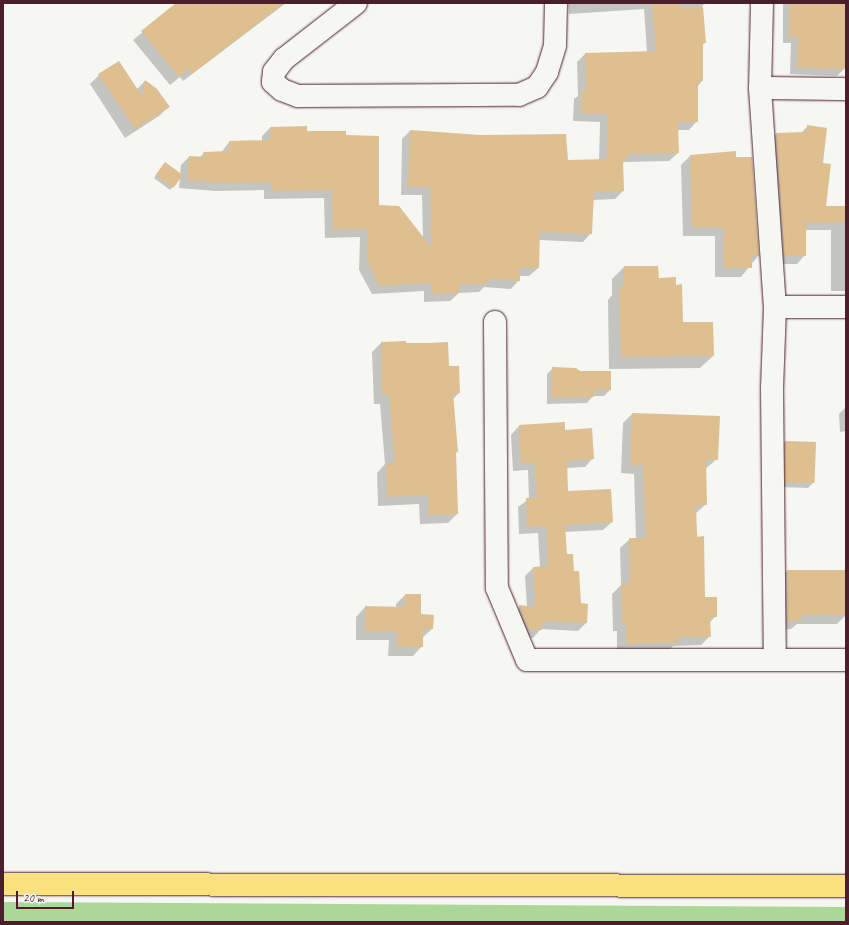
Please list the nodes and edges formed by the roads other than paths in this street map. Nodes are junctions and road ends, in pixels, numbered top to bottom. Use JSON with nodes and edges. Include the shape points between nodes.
{"nodes":[{"id":1,"x":356,"y":3,"type":"edge"},
{"id":2,"x":556,"y":3,"type":"edge"},
{"id":3,"x":762,"y":3,"type":"edge"},
{"id":4,"x":760,"y":88,"type":"junction"},
{"id":5,"x":846,"y":89,"type":"edge"},
{"id":6,"x":775,"y":307,"type":"junction"},
{"id":7,"x":846,"y":307,"type":"edge"},
{"id":8,"x":495,"y":322,"type":"dead end"},
{"id":9,"x":775,"y":659,"type":"junction"},
{"id":10,"x":846,"y":660,"type":"edge"},
{"id":11,"x":3,"y":884,"type":"edge"},
{"id":12,"x":846,"y":886,"type":"edge"}],
"edges":[{"from":1,"to":2,"type":"street","via":[[284,59],[274,72],[273,82],[282,90],[298,96],[518,95],[537,87],[547,72],[555,45]]},
{"from":3,"to":4,"type":"street"},
{"from":4,"to":5,"type":"street"},
{"from":4,"to":6,"type":"street"},
{"from":6,"to":7,"type":"street"},
{"from":6,"to":9,"type":"street","via":[[772,388]]},
{"from":8,"to":9,"type":"street","via":[[497,588],[527,660]]},
{"from":9,"to":10,"type":"street"},
{"from":11,"to":12,"type":"highway"}]}
